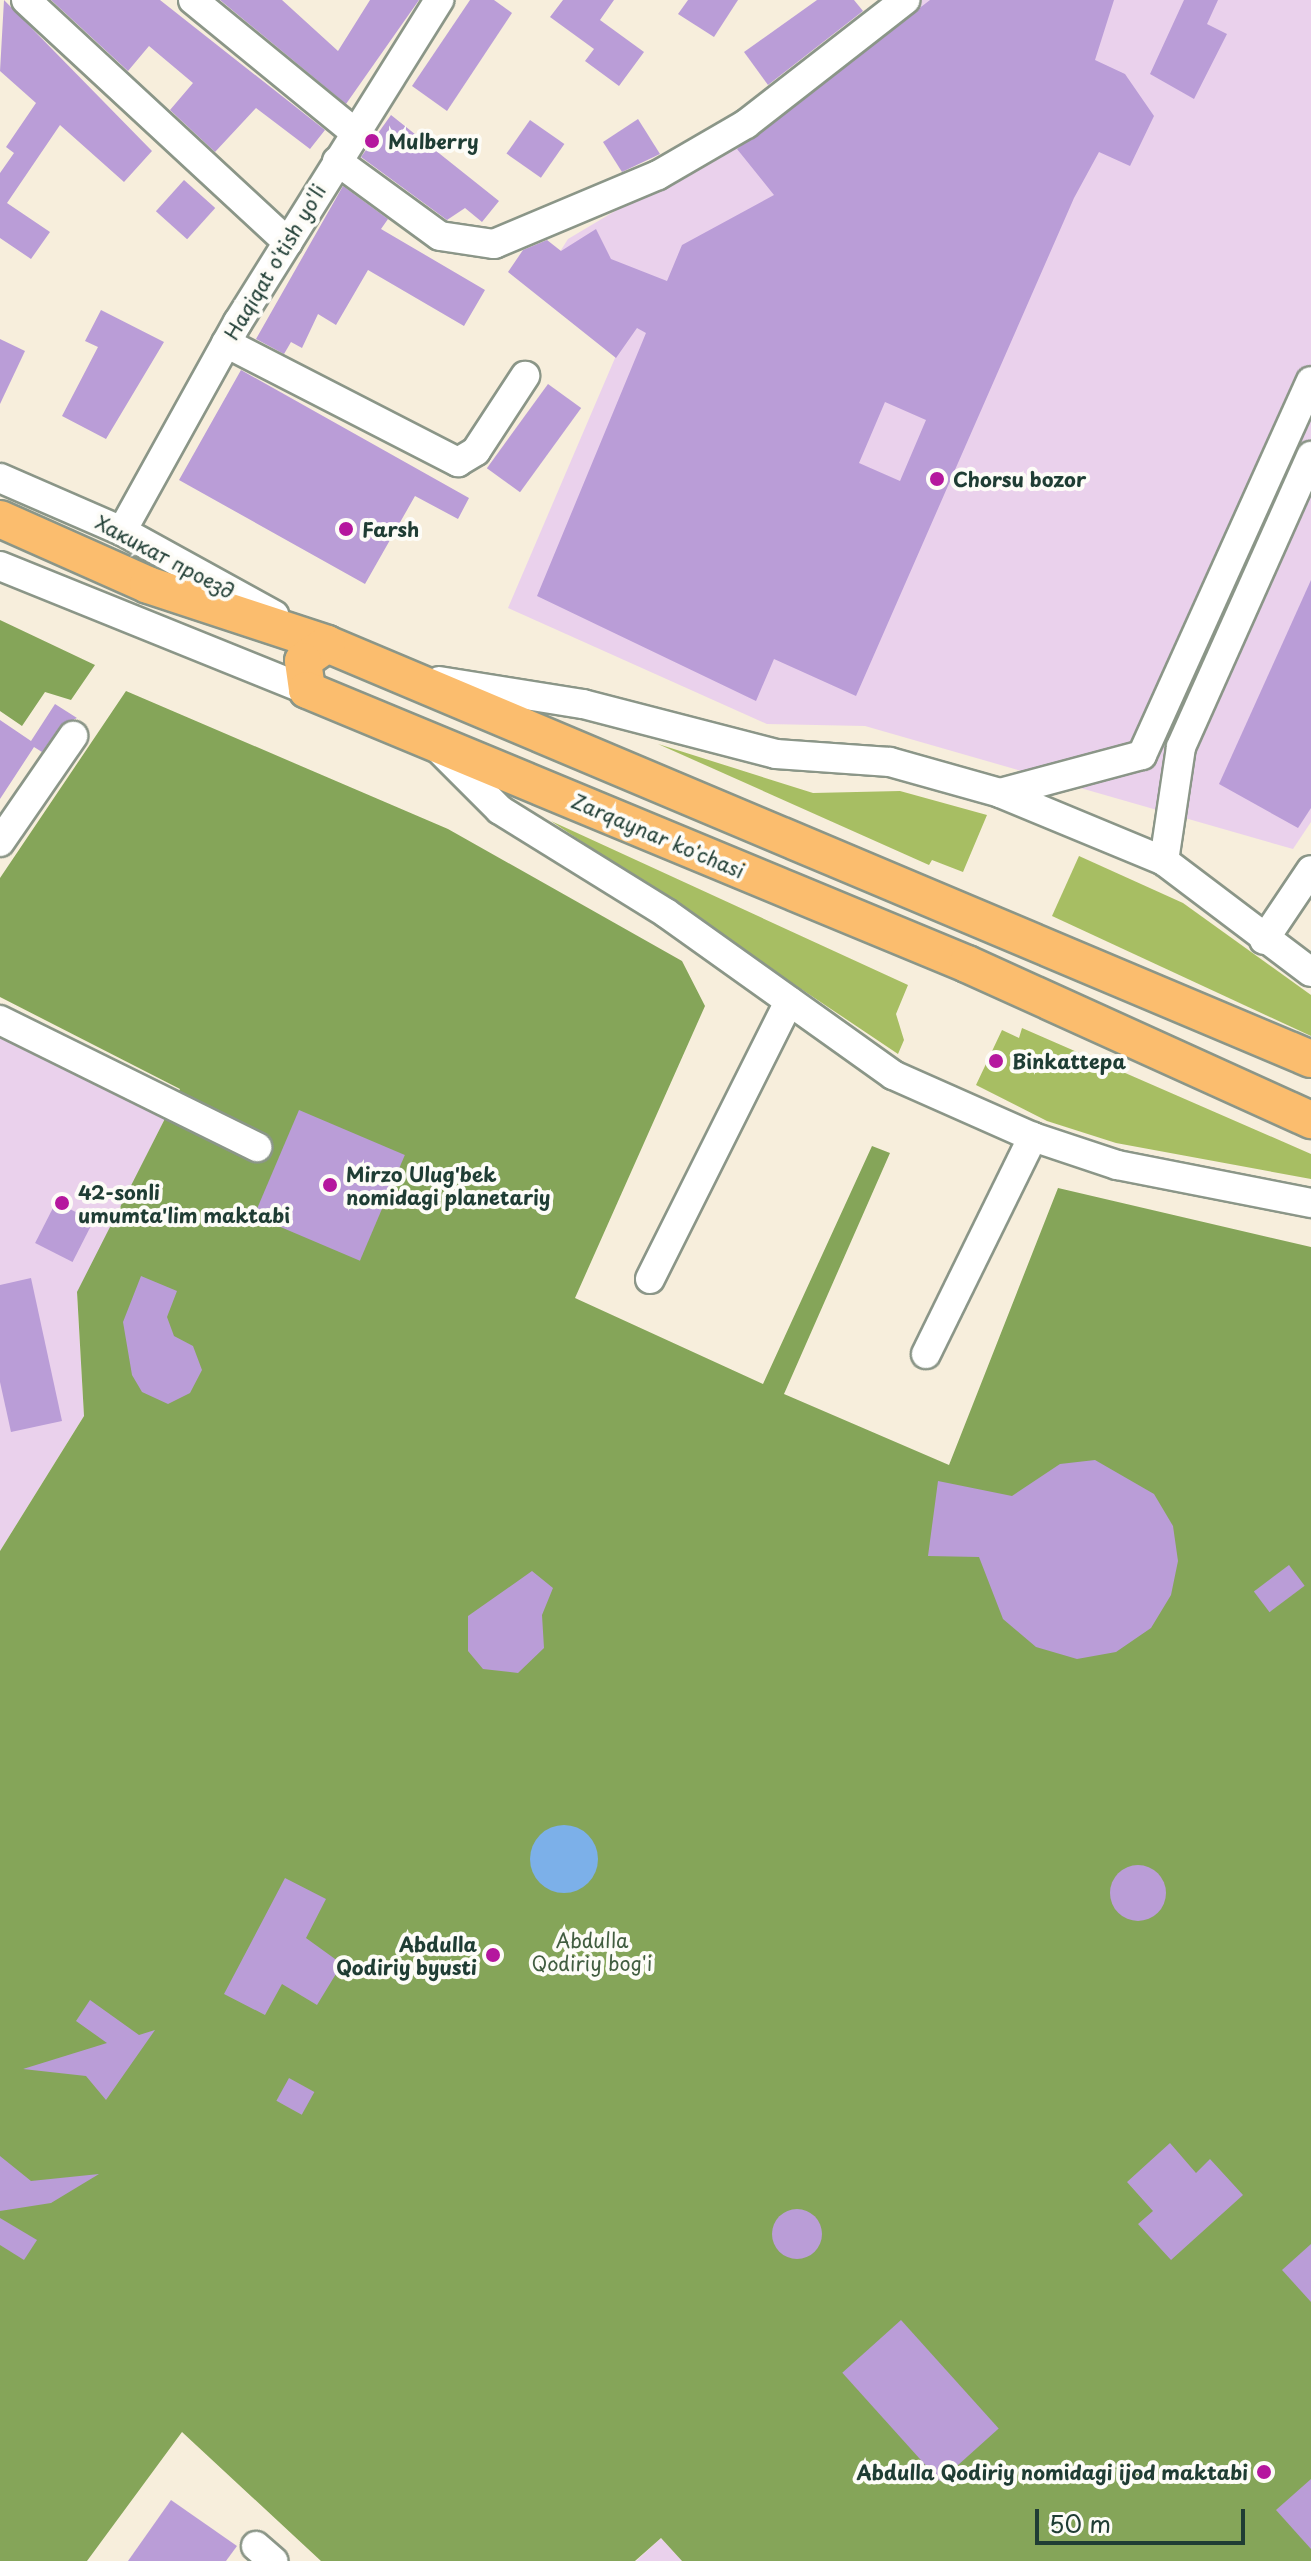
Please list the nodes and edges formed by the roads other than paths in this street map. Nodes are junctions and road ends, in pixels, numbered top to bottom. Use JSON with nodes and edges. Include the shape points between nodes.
{"nodes":[{"id":1,"x":26,"y":0,"type":"edge"},
{"id":2,"x":193,"y":0,"type":"edge"},
{"id":3,"x":439,"y":0,"type":"edge"},
{"id":4,"x":905,"y":0,"type":"edge"},
{"id":5,"x":354,"y":132,"type":"junction"},
{"id":6,"x":337,"y":161,"type":"junction"},
{"id":7,"x":288,"y":243,"type":"junction"},
{"id":8,"x":226,"y":343,"type":"junction"},
{"id":9,"x":525,"y":376,"type":"dead end"},
{"id":10,"x":1311,"y":381,"type":"edge"},
{"id":11,"x":1311,"y":456,"type":"edge"},
{"id":12,"x":0,"y":478,"type":"edge"},
{"id":13,"x":0,"y":519,"type":"edge"},
{"id":14,"x":122,"y":531,"type":"junction"},
{"id":15,"x":0,"y":566,"type":"edge"},
{"id":16,"x":327,"y":644,"type":"junction"},
{"id":17,"x":401,"y":675,"type":"junction"},
{"id":18,"x":307,"y":690,"type":"junction"},
{"id":19,"x":1155,"y":728,"type":"junction"},
{"id":20,"x":73,"y":736,"type":"dead end"},
{"id":21,"x":1184,"y":741,"type":"junction"},
{"id":22,"x":434,"y":743,"type":"junction"},
{"id":23,"x":1000,"y":793,"type":"junction"},
{"id":24,"x":0,"y":842,"type":"edge"},
{"id":25,"x":1164,"y":861,"type":"junction"},
{"id":26,"x":1311,"y":870,"type":"edge"},
{"id":27,"x":1264,"y":940,"type":"junction"},
{"id":28,"x":1311,"y":972,"type":"edge"},
{"id":29,"x":789,"y":1001,"type":"junction"},
{"id":30,"x":0,"y":1020,"type":"edge"},
{"id":31,"x":1311,"y":1059,"type":"edge"},
{"id":32,"x":1311,"y":1120,"type":"edge"},
{"id":33,"x":1033,"y":1137,"type":"junction"},
{"id":34,"x":257,"y":1147,"type":"dead end"},
{"id":35,"x":1311,"y":1203,"type":"edge"},
{"id":36,"x":650,"y":1279,"type":"dead end"},
{"id":37,"x":926,"y":1354,"type":"dead end"}],
"edges":[{"from":1,"to":7,"type":"street"},
{"from":2,"to":5,"type":"street"},
{"from":3,"to":5,"type":"street","name":"Haqiqat o'tish yo'li"},
{"from":4,"to":6,"type":"street","via":[[746,124],[658,175],[494,244],[440,236]]},
{"from":5,"to":6,"type":"street","name":"Haqiqat o'tish yo'li"},
{"from":6,"to":7,"type":"street","name":"Haqiqat o'tish yo'li"},
{"from":7,"to":8,"type":"street","name":"Haqiqat o'tish yo'li"},
{"from":8,"to":9,"type":"street","via":[[458,462],[476,451]]},
{"from":8,"to":14,"type":"street","name":"Haqiqat o'tish yo'li"},
{"from":10,"to":19,"type":"street"},
{"from":11,"to":21,"type":"street"},
{"from":12,"to":14,"type":"street","name":"Хакикат проезд"},
{"from":13,"to":16,"type":"main road","via":[[148,585]]},
{"from":14,"to":16,"type":"street","name":"Хакикат проезд"},
{"from":15,"to":18,"type":"street","name":"Zarqaynar ko'chasi"},
{"from":16,"to":17,"type":"main road"},
{"from":16,"to":18,"type":"main road","via":[[303,661]]},
{"from":17,"to":23,"type":"street","via":[[583,704],[776,754],[890,762]]},
{"from":17,"to":31,"type":"main road"},
{"from":18,"to":22,"type":"main road","name":"Zarqaynar ko'chasi"},
{"from":19,"to":21,"type":"street"},
{"from":19,"to":23,"type":"street","via":[[1142,755]]},
{"from":20,"to":24,"type":"street"},
{"from":21,"to":25,"type":"street"},
{"from":22,"to":29,"type":"street","via":[[500,810],[666,913]]},
{"from":22,"to":32,"type":"main road","name":"Zarqaynar ko'chasi","via":[[967,964]]},
{"from":23,"to":25,"type":"street"},
{"from":25,"to":27,"type":"street"},
{"from":26,"to":27,"type":"street"},
{"from":27,"to":28,"type":"street"},
{"from":29,"to":33,"type":"street","via":[[893,1075]]},
{"from":29,"to":36,"type":"street"},
{"from":30,"to":34,"type":"street"},
{"from":33,"to":35,"type":"street","via":[[1117,1165]]},
{"from":33,"to":37,"type":"street"}]}
